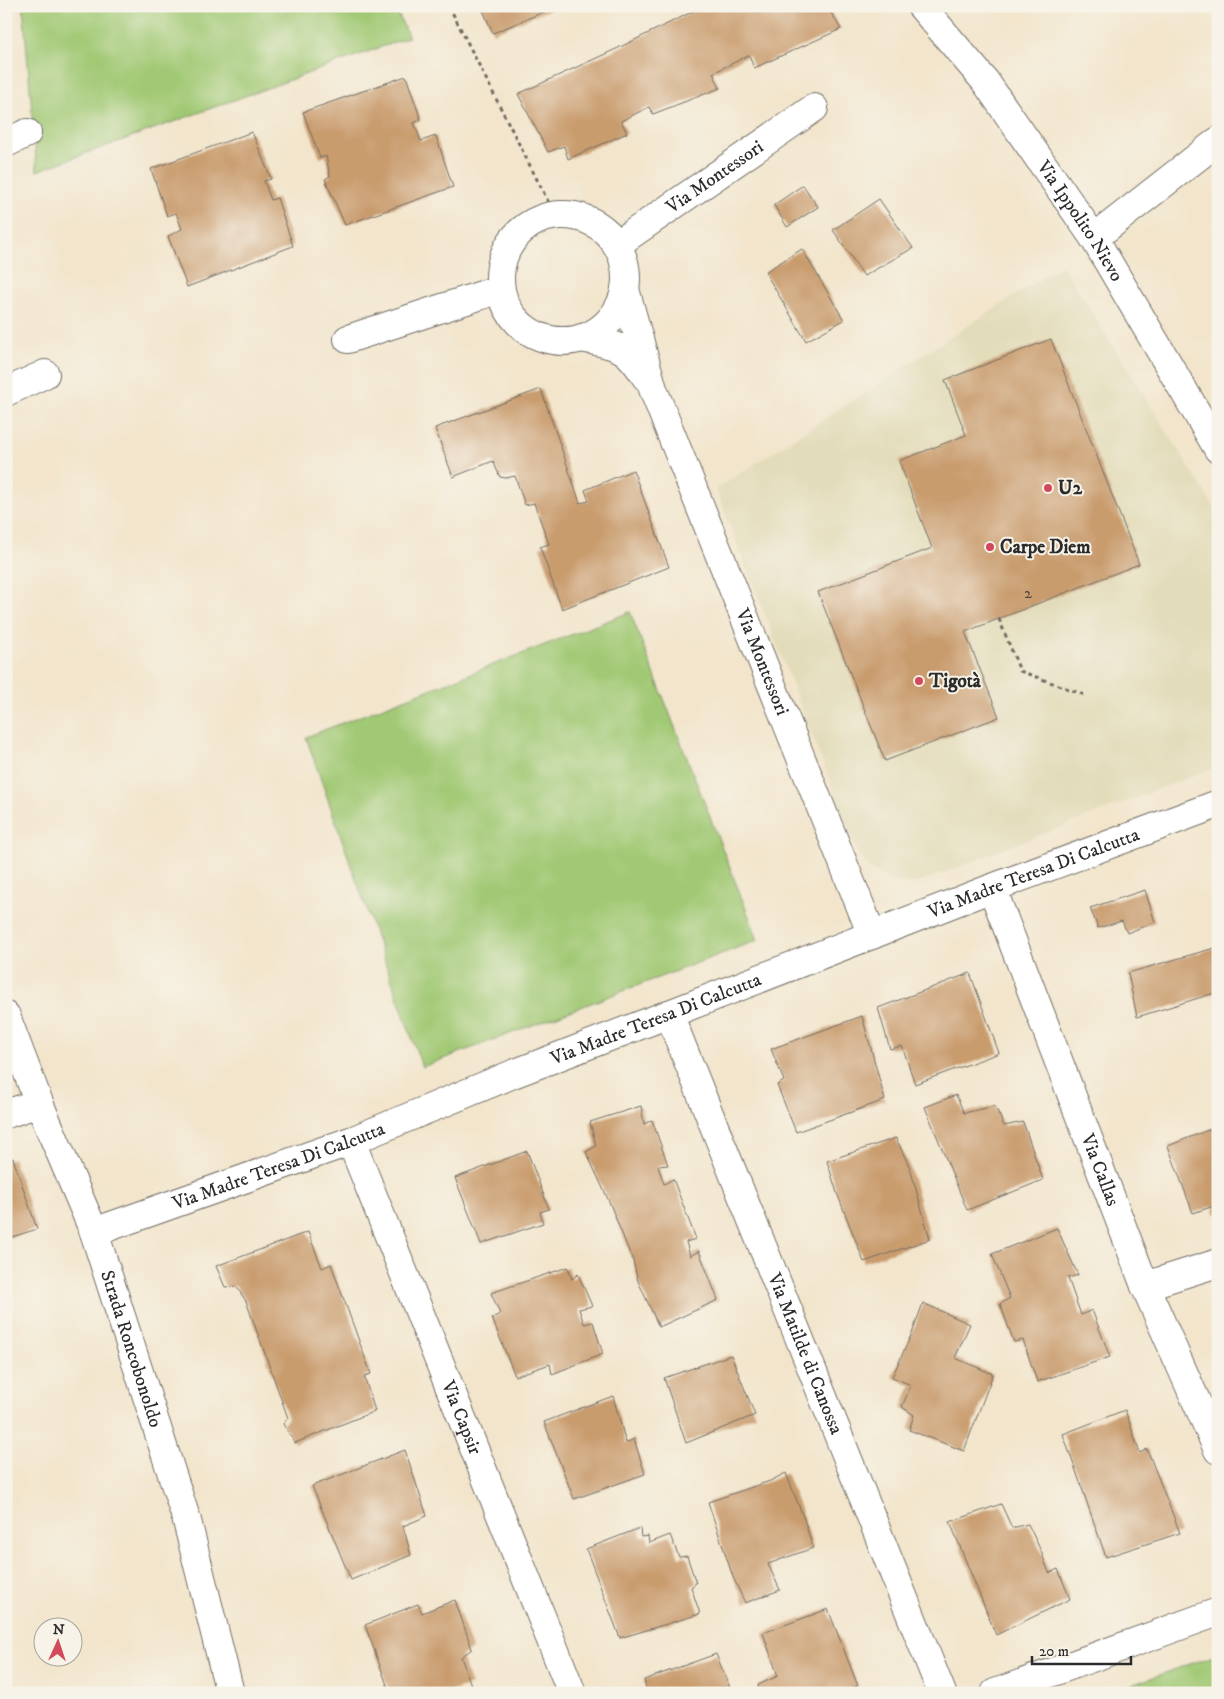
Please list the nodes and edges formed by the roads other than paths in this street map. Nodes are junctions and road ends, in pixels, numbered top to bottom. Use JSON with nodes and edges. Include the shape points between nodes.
{"nodes":[{"id":1,"x":921,"y":6,"type":"edge"},
{"id":2,"x":814,"y":108,"type":"dead end"},
{"id":3,"x":1218,"y":141,"type":"edge"},
{"id":4,"x":1094,"y":238,"type":"junction"},
{"id":5,"x":616,"y":245,"type":"junction"},
{"id":6,"x":500,"y":289,"type":"junction"},
{"id":7,"x":625,"y":289,"type":"junction"},
{"id":8,"x":582,"y":338,"type":"junction"},
{"id":9,"x":348,"y":339,"type":"dead end"},
{"id":10,"x":45,"y":374,"type":"dead end"},
{"id":11,"x":653,"y":389,"type":"junction"},
{"id":12,"x":6,"y":392,"type":"edge"},
{"id":13,"x":1218,"y":449,"type":"edge"},
{"id":14,"x":1218,"y":804,"type":"edge"},
{"id":15,"x":992,"y":888,"type":"junction"},
{"id":16,"x":872,"y":935,"type":"junction"},
{"id":17,"x":669,"y":1014,"type":"junction"},
{"id":18,"x":6,"y":1016,"type":"edge"},
{"id":19,"x":39,"y":1103,"type":"junction"},
{"id":20,"x":6,"y":1114,"type":"edge"},
{"id":21,"x":351,"y":1141,"type":"junction"},
{"id":22,"x":94,"y":1232,"type":"junction"},
{"id":23,"x":1218,"y":1263,"type":"edge"},
{"id":24,"x":1145,"y":1286,"type":"junction"},
{"id":25,"x":1218,"y":1450,"type":"edge"},
{"id":26,"x":1218,"y":1612,"type":"edge"},
{"id":27,"x":230,"y":1693,"type":"edge"},
{"id":28,"x":572,"y":1693,"type":"edge"},
{"id":29,"x":942,"y":1693,"type":"edge"},
{"id":30,"x":995,"y":1693,"type":"edge"}],
"edges":[{"from":1,"to":4,"type":"street","name":"Via Ippolito Nievo","via":[[985,81]]},
{"from":2,"to":5,"type":"street","name":"Via Montessori"},
{"from":3,"to":4,"type":"street"},
{"from":4,"to":13,"type":"street","name":"Via Ippolito Nievo"},
{"from":5,"to":6,"type":"street","name":"Via Montessori","via":[[605,231],[590,221],[555,215],[536,221],[518,232],[506,249],[500,269]]},
{"from":5,"to":7,"type":"street","name":"Via Montessori","via":[[623,259]]},
{"from":6,"to":8,"type":"street","name":"Via Montessori","via":[[508,309],[521,325],[539,337],[560,341]]},
{"from":6,"to":9,"type":"street"},
{"from":7,"to":8,"type":"street","name":"Via Montessori","via":[[610,320]]},
{"from":7,"to":11,"type":"street","name":"Via Montessori"},
{"from":8,"to":11,"type":"street","name":"Via Montessori","via":[[618,346],[634,357]]},
{"from":10,"to":12,"type":"street"},
{"from":11,"to":16,"type":"street","name":"Via Montessori"},
{"from":14,"to":15,"type":"street","name":"Via Madre Teresa Di Calcutta"},
{"from":15,"to":16,"type":"street","name":"Via Madre Teresa Di Calcutta"},
{"from":15,"to":24,"type":"street","name":"Via Callas"},
{"from":16,"to":17,"type":"street","name":"Via Madre Teresa Di Calcutta"},
{"from":17,"to":21,"type":"street","name":"Via Madre Teresa Di Calcutta"},
{"from":17,"to":29,"type":"street","name":"Via Matilde di Canossa"},
{"from":18,"to":19,"type":"street","name":"Strada Roncobonoldo"},
{"from":19,"to":20,"type":"street"},
{"from":19,"to":22,"type":"street","name":"Strada Roncobonoldo"},
{"from":21,"to":22,"type":"street","name":"Via Madre Teresa Di Calcutta"},
{"from":21,"to":28,"type":"street","name":"Via Capsir"},
{"from":22,"to":27,"type":"street","name":"Strada Roncobonoldo","via":[[187,1521]]},
{"from":23,"to":24,"type":"street"},
{"from":24,"to":25,"type":"street","name":"Via Callas"},
{"from":26,"to":30,"type":"street"}]}
